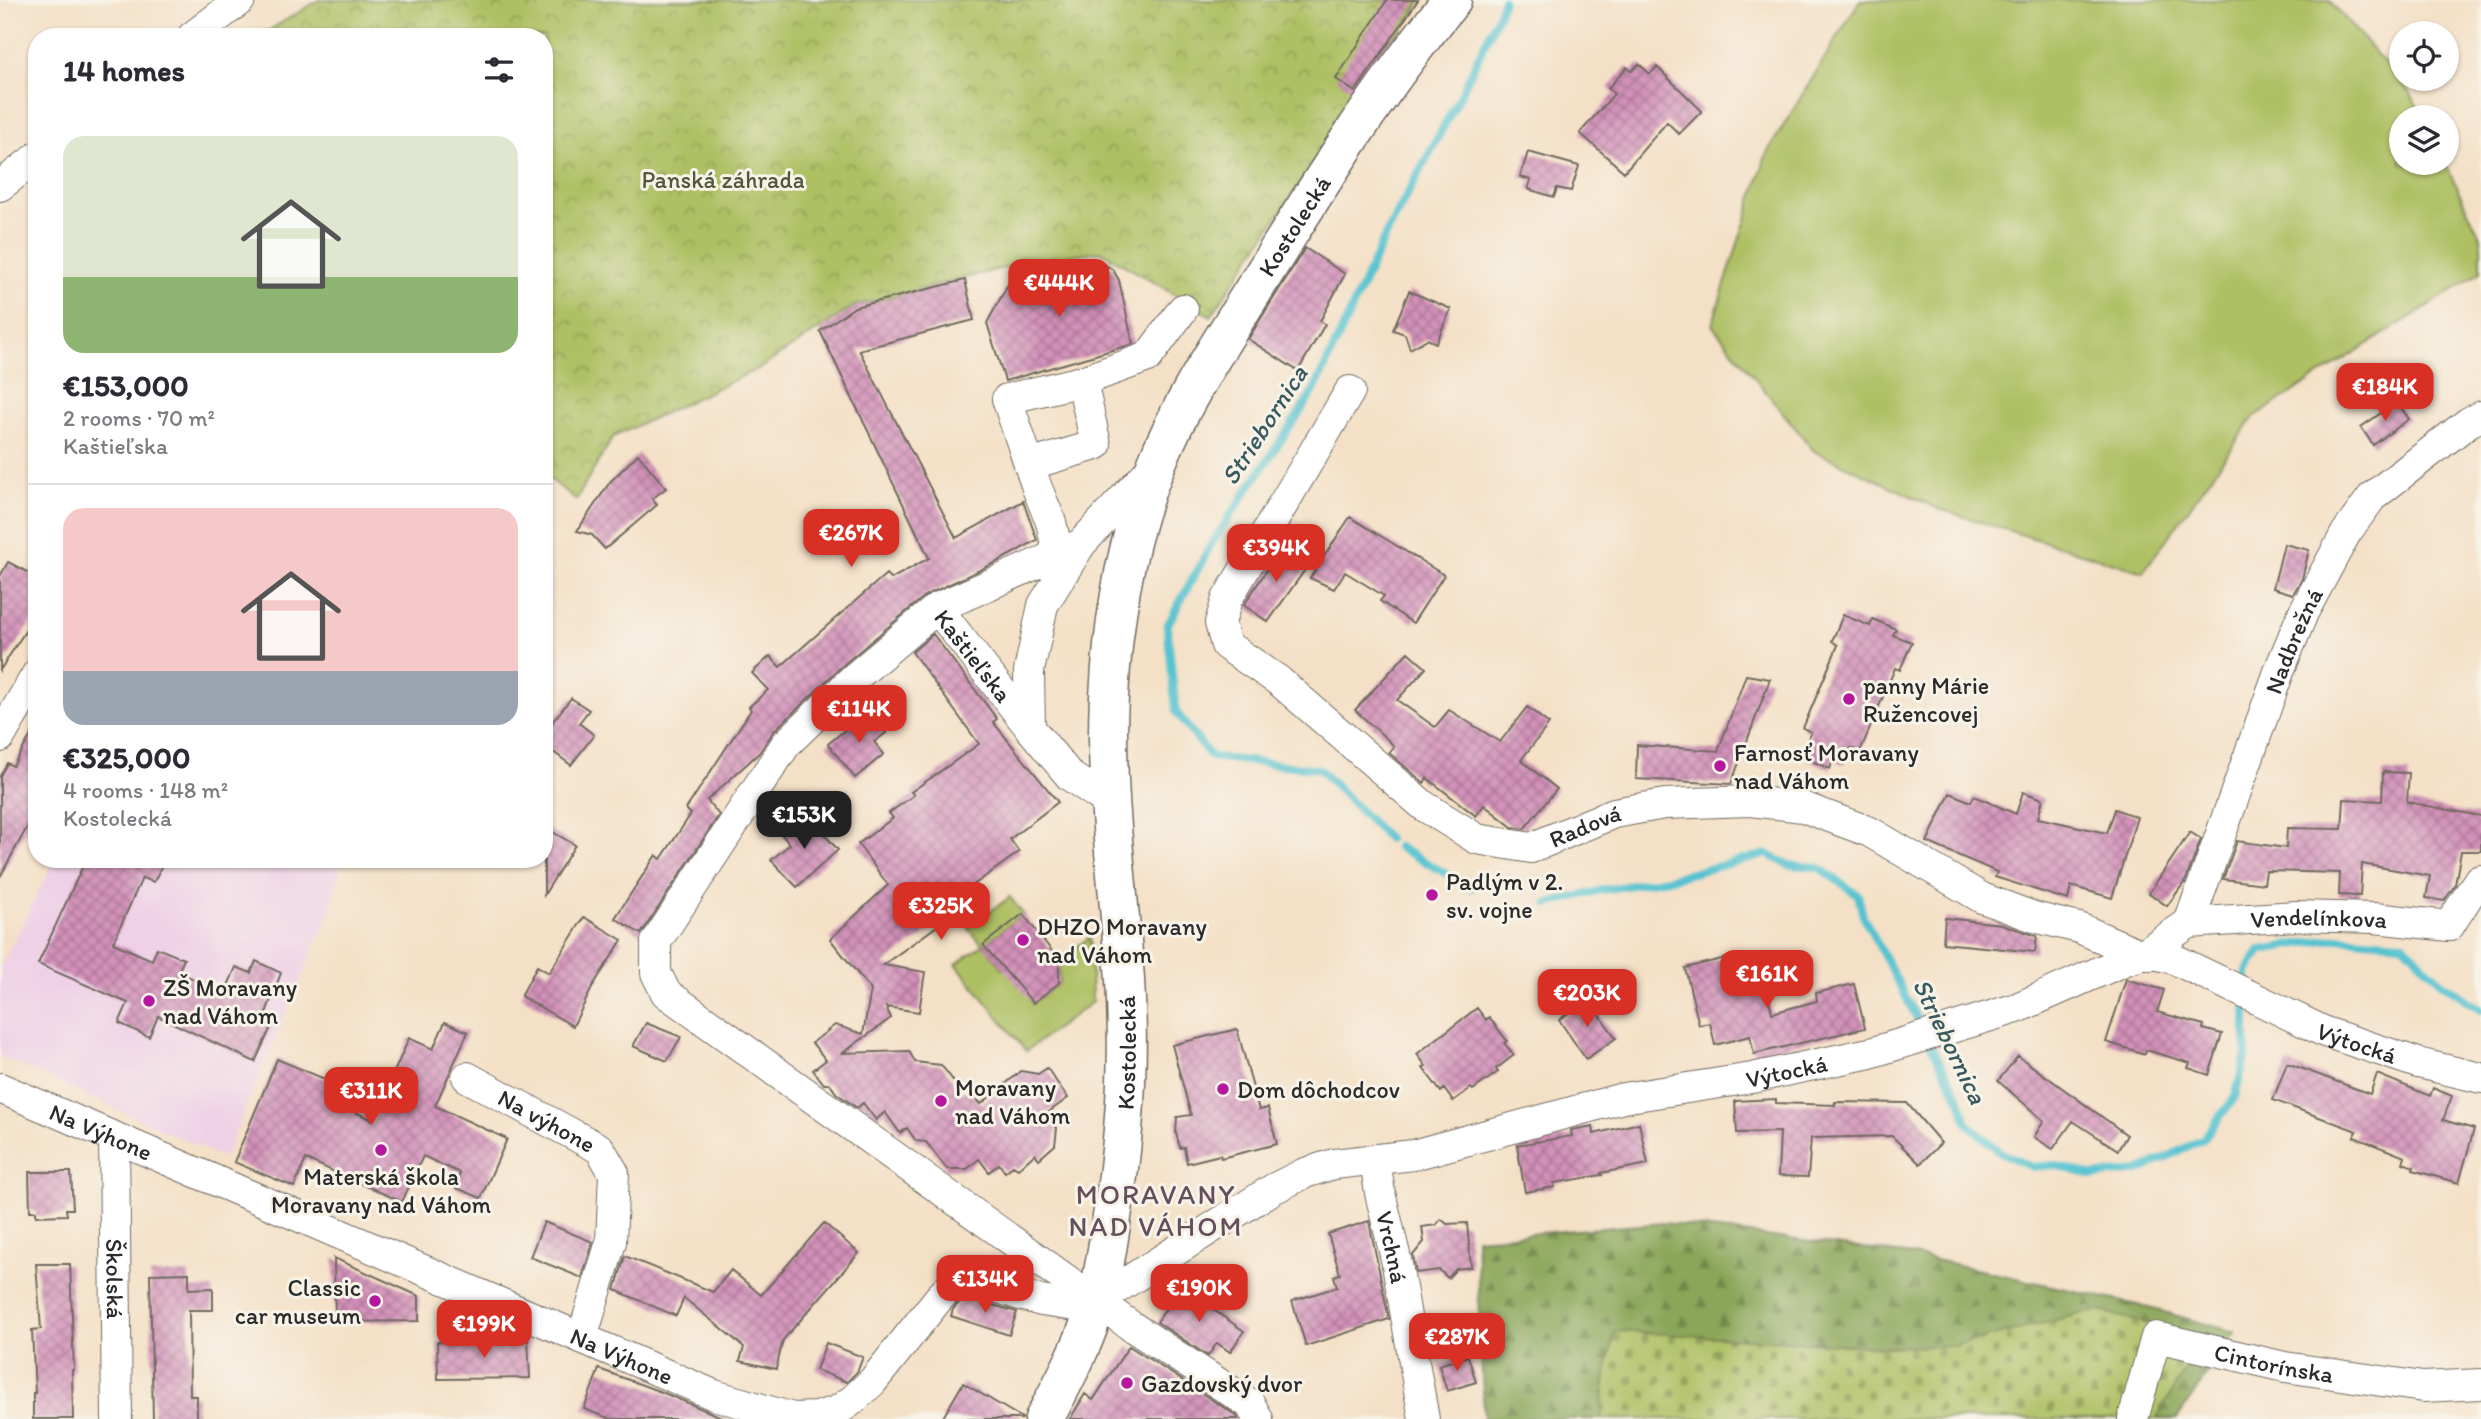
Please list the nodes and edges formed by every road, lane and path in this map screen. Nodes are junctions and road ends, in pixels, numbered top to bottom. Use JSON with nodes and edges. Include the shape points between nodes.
{"nodes":[{"id":1,"x":240,"y":0,"type":"edge"},
{"id":2,"x":1452,"y":0,"type":"edge"},
{"id":3,"x":204,"y":28,"type":"edge"},
{"id":4,"x":28,"y":164,"type":"edge"},
{"id":5,"x":0,"y":186,"type":"edge"},
{"id":6,"x":1184,"y":309,"type":"dead end"},
{"id":7,"x":1082,"y":381,"type":"junction"},
{"id":8,"x":1350,"y":391,"type":"dead end"},
{"id":9,"x":2481,"y":416,"type":"edge"},
{"id":10,"x":1157,"y":463,"type":"junction"},
{"id":11,"x":1029,"y":465,"type":"junction"},
{"id":12,"x":1070,"y":549,"type":"junction"},
{"id":13,"x":937,"y":608,"type":"junction"},
{"id":14,"x":28,"y":689,"type":"edge"},
{"id":15,"x":1030,"y":728,"type":"junction"},
{"id":16,"x":0,"y":737,"type":"edge"},
{"id":17,"x":1110,"y":803,"type":"junction"},
{"id":18,"x":2481,"y":880,"type":"edge"},
{"id":19,"x":2189,"y":923,"type":"junction"},
{"id":20,"x":2142,"y":955,"type":"junction"},
{"id":21,"x":467,"y":1077,"type":"dead end"},
{"id":22,"x":2481,"y":1078,"type":"edge"},
{"id":23,"x":0,"y":1088,"type":"edge"},
{"id":24,"x":114,"y":1137,"type":"junction"},
{"id":25,"x":1375,"y":1160,"type":"junction"},
{"id":26,"x":1097,"y":1301,"type":"junction"},
{"id":27,"x":582,"y":1338,"type":"junction"},
{"id":28,"x":2481,"y":1384,"type":"edge"},
{"id":29,"x":117,"y":1419,"type":"edge"},
{"id":30,"x":1044,"y":1419,"type":"edge"},
{"id":31,"x":1258,"y":1419,"type":"edge"},
{"id":32,"x":1424,"y":1419,"type":"edge"},
{"id":33,"x":2133,"y":1419,"type":"edge"}],
"edges":[{"from":1,"to":3,"type":"street"},
{"from":2,"to":10,"type":"main road","name":"Kostolecká","via":[[1400,66],[1290,232],[1191,395]]},
{"from":4,"to":5,"type":"street"},
{"from":6,"to":7,"type":"street","via":[[1148,357]]},
{"from":7,"to":11,"type":"street","via":[[1096,445]]},
{"from":7,"to":11,"type":"street","via":[[1007,399]]},
{"from":8,"to":20,"type":"street","name":"Radová","via":[[1227,599],[1220,623],[1226,645],[1279,681],[1424,806],[1477,839],[1531,848],[1614,814],[1665,804],[1751,801],[1803,807],[1870,832],[1982,898],[2034,918],[2079,928]]},
{"from":9,"to":19,"type":"street","name":"Nadbrežná","via":[[2372,497],[2346,533],[2286,655]]},
{"from":10,"to":12,"type":"street","name":"Kostolecká"},
{"from":10,"to":17,"type":"main road","name":"Kostolecká","via":[[1133,531],[1118,601],[1109,700]]},
{"from":11,"to":12,"type":"street","via":[[1051,522]]},
{"from":12,"to":13,"type":"street","name":"Kostolecká"},
{"from":12,"to":15,"type":"street","name":"Kostolecká","via":[[1043,605],[1029,671]]},
{"from":13,"to":15,"type":"street","name":"Kaštieľska"},
{"from":13,"to":26,"type":"street","name":"Kaštieľska","via":[[786,744],[656,942],[656,973],[666,993]]},
{"from":14,"to":16,"type":"street"},
{"from":15,"to":17,"type":"street","via":[[1070,776]]},
{"from":17,"to":26,"type":"main road","name":"Kostolecká","via":[[1128,1047],[1118,1182]]},
{"from":18,"to":19,"type":"street","name":"Vendelínkova","via":[[2449,926],[2296,916]]},
{"from":19,"to":20,"type":"street"},
{"from":20,"to":22,"type":"street","name":"Výtocká","via":[[2174,959],[2326,1032],[2418,1063]]},
{"from":20,"to":25,"type":"street","name":"Výtocká","via":[[2017,1007],[1859,1055],[1623,1098],[1454,1146]]},
{"from":21,"to":27,"type":"street","name":"Na výhone","via":[[600,1149],[614,1173],[611,1242]]},
{"from":23,"to":24,"type":"street","name":"Na Výhone"},
{"from":24,"to":27,"type":"street","name":"Na Výhone"},
{"from":24,"to":29,"type":"street","name":"Školská"},
{"from":25,"to":26,"type":"street","name":"Výtocká","via":[[1334,1164],[1273,1189]]},
{"from":25,"to":32,"type":"street","name":"Vrchná"},
{"from":26,"to":27,"type":"street","name":"Na Výhone","via":[[1076,1306],[1041,1301],[968,1279],[956,1280],[873,1381],[837,1411],[816,1418],[777,1415],[714,1395]]},
{"from":26,"to":30,"type":"main road","name":"Kostolecká"},
{"from":26,"to":31,"type":"street","via":[[1250,1404]]},
{"from":28,"to":33,"type":"street","name":"Cintorínska","via":[[2409,1385],[2285,1367],[2155,1337]]}]}
